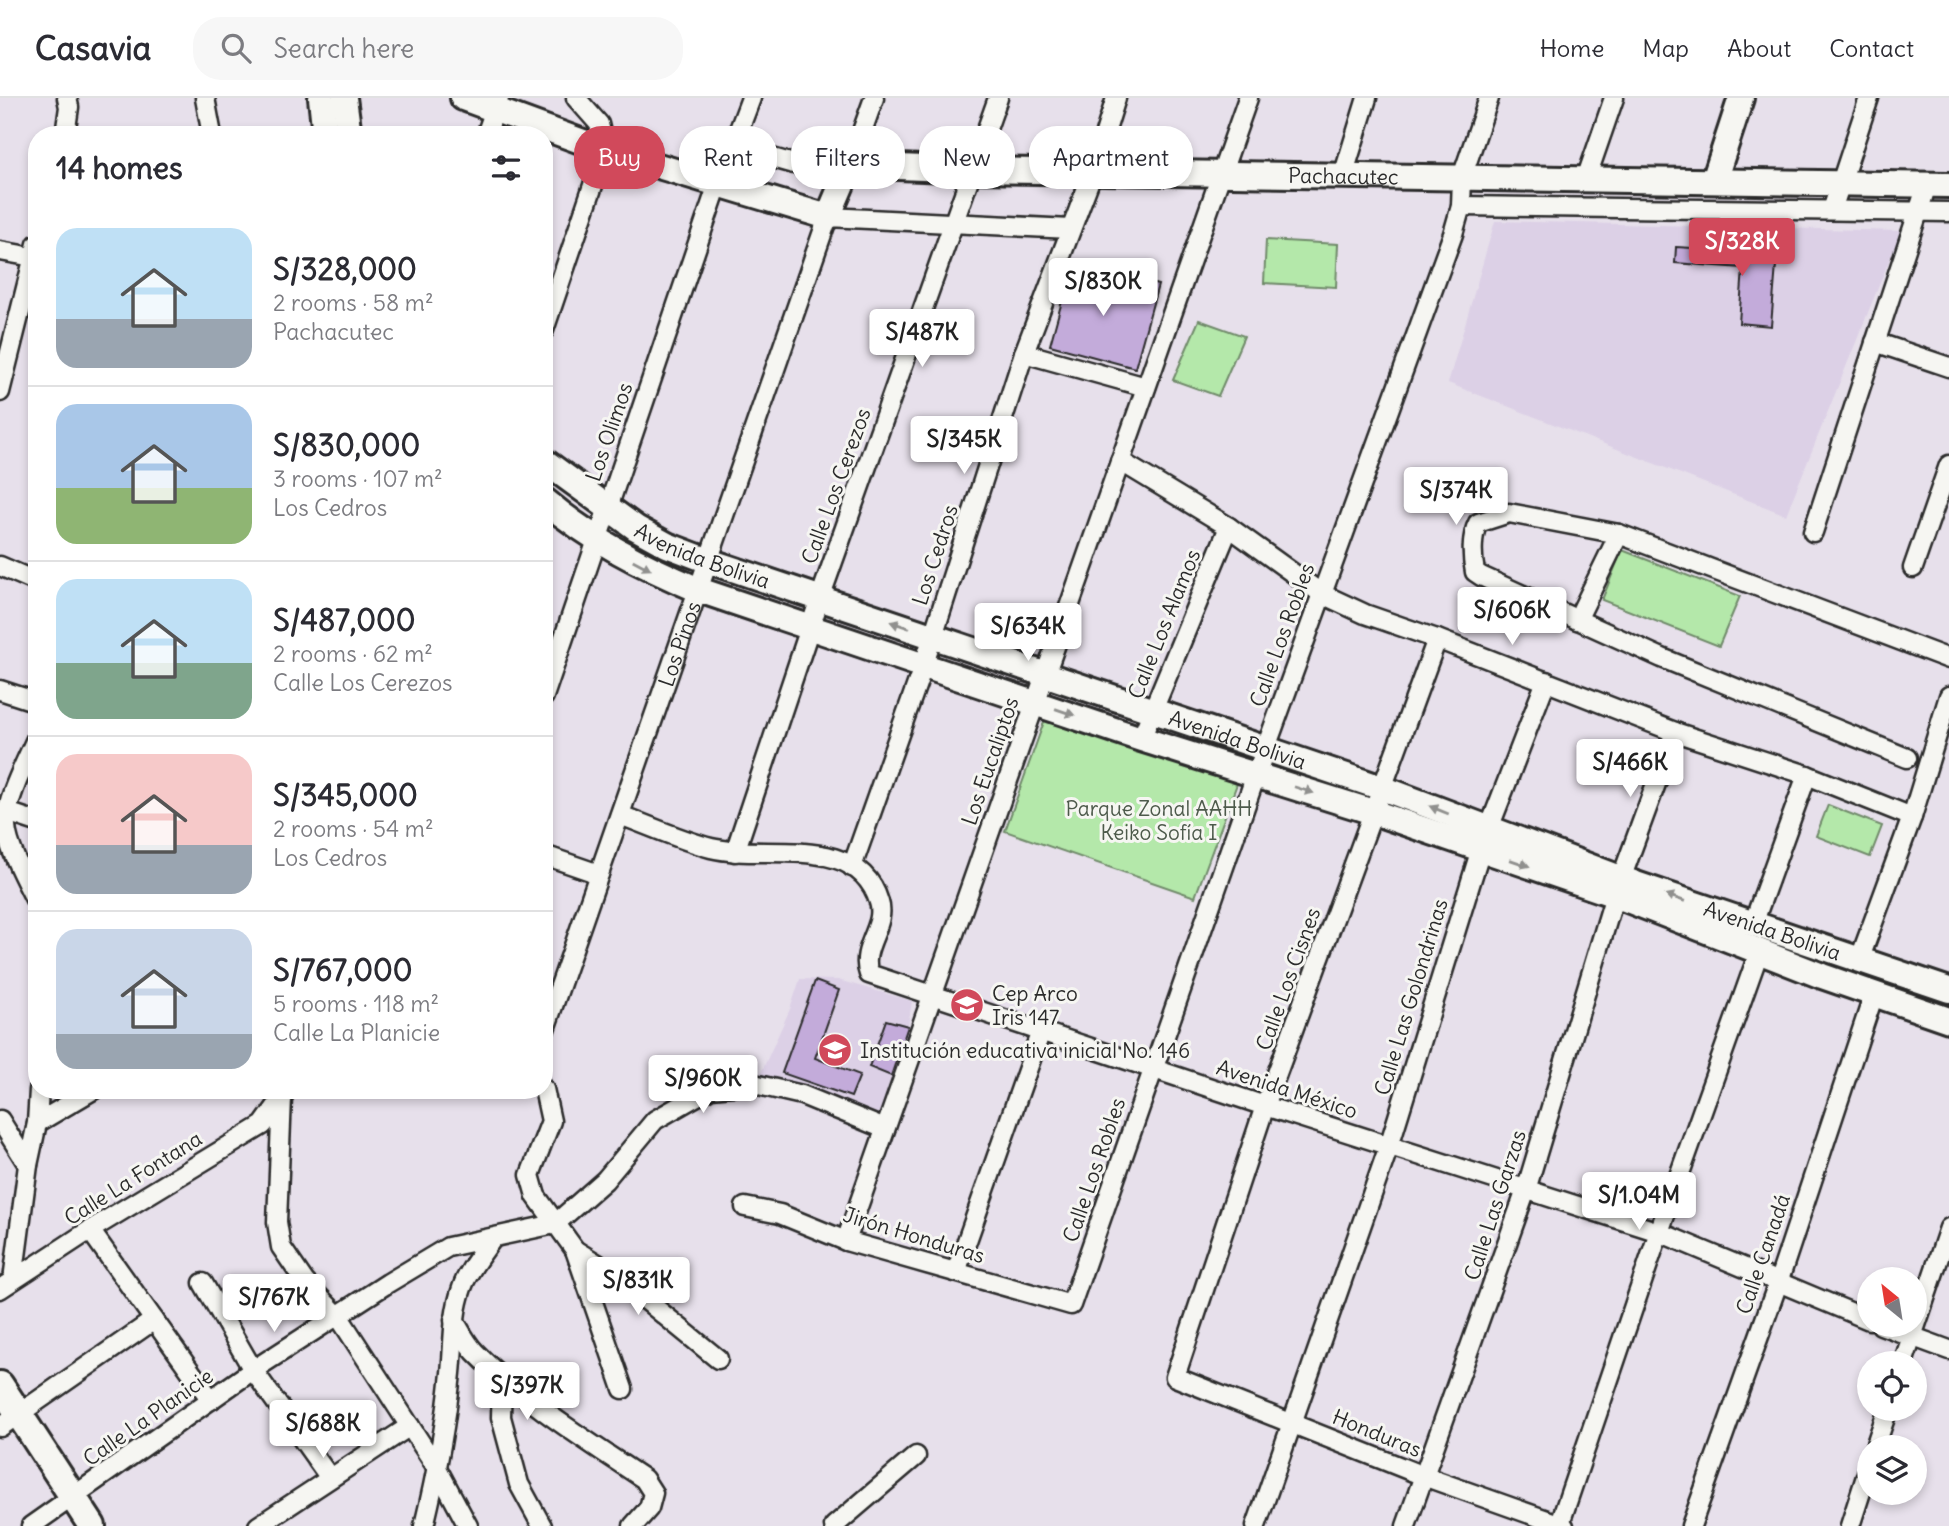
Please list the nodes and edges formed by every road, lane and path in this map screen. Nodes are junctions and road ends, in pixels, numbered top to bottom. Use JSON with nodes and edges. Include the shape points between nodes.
{"nodes":[{"id":1,"x":67,"y":98,"type":"edge"},
{"id":2,"x":205,"y":98,"type":"edge"},
{"id":3,"x":321,"y":98,"type":"edge"},
{"id":4,"x":344,"y":98,"type":"edge"},
{"id":5,"x":463,"y":98,"type":"edge"},
{"id":6,"x":576,"y":98,"type":"edge"},
{"id":7,"x":751,"y":98,"type":"edge"},
{"id":8,"x":874,"y":98,"type":"edge"},
{"id":9,"x":998,"y":98,"type":"edge"},
{"id":10,"x":1116,"y":98,"type":"edge"},
{"id":11,"x":1248,"y":98,"type":"edge"},
{"id":12,"x":1367,"y":98,"type":"edge"},
{"id":13,"x":1489,"y":98,"type":"edge"},
{"id":14,"x":1614,"y":98,"type":"edge"},
{"id":15,"x":1741,"y":98,"type":"edge"},
{"id":16,"x":1869,"y":98,"type":"edge"},
{"id":17,"x":497,"y":104,"type":"edge"},
{"id":18,"x":66,"y":126,"type":"edge"},
{"id":19,"x":210,"y":126,"type":"edge"},
{"id":20,"x":324,"y":126,"type":"edge"},
{"id":21,"x":348,"y":126,"type":"edge"},
{"id":22,"x":489,"y":126,"type":"edge"},
{"id":23,"x":549,"y":126,"type":"edge"},
{"id":24,"x":599,"y":126,"type":"edge"},
{"id":25,"x":864,"y":126,"type":"edge"},
{"id":26,"x":988,"y":126,"type":"edge"},
{"id":27,"x":1107,"y":126,"type":"edge"},
{"id":28,"x":553,"y":128,"type":"edge"},
{"id":29,"x":574,"y":137,"type":"edge"},
{"id":30,"x":791,"y":163,"type":"edge"},
{"id":31,"x":1193,"y":174,"type":"edge"},
{"id":32,"x":1222,"y":174,"type":"junction"},
{"id":33,"x":1343,"y":176,"type":"junction"},
{"id":34,"x":1462,"y":177,"type":"junction"},
{"id":35,"x":1586,"y":179,"type":"junction"},
{"id":36,"x":1714,"y":181,"type":"junction"},
{"id":37,"x":1841,"y":183,"type":"junction"},
{"id":38,"x":1938,"y":185,"type":"edge"},
{"id":39,"x":592,"y":189,"type":"edge"},
{"id":40,"x":716,"y":189,"type":"edge"},
{"id":41,"x":735,"y":189,"type":"edge"},
{"id":42,"x":840,"y":189,"type":"edge"},
{"id":43,"x":965,"y":189,"type":"edge"},
{"id":44,"x":1086,"y":189,"type":"edge"},
{"id":45,"x":1461,"y":206,"type":"junction"},
{"id":46,"x":1832,"y":210,"type":"junction"},
{"id":47,"x":1917,"y":212,"type":"junction"},
{"id":48,"x":1949,"y":212,"type":"edge"},
{"id":49,"x":828,"y":217,"type":"junction"},
{"id":50,"x":953,"y":223,"type":"junction"},
{"id":51,"x":1071,"y":229,"type":"junction"},
{"id":52,"x":0,"y":251,"type":"edge"},
{"id":53,"x":28,"y":252,"type":"edge"},
{"id":54,"x":28,"y":283,"type":"edge"},
{"id":55,"x":553,"y":303,"type":"edge"},
{"id":56,"x":1875,"y":342,"type":"junction"},
{"id":57,"x":1024,"y":353,"type":"junction"},
{"id":58,"x":1949,"y":367,"type":"edge"},
{"id":59,"x":1146,"y":387,"type":"junction"},
{"id":60,"x":0,"y":392,"type":"edge"},
{"id":61,"x":1120,"y":461,"type":"junction"},
{"id":62,"x":1949,"y":465,"type":"edge"},
{"id":63,"x":553,"y":468,"type":"edge"},
{"id":64,"x":553,"y":507,"type":"edge"},
{"id":65,"x":607,"y":509,"type":"junction"},
{"id":66,"x":1229,"y":527,"type":"junction"},
{"id":67,"x":1813,"y":532,"type":"dead end"},
{"id":68,"x":1619,"y":534,"type":"junction"},
{"id":69,"x":596,"y":539,"type":"junction"},
{"id":70,"x":709,"y":561,"type":"junction"},
{"id":71,"x":0,"y":566,"type":"edge"},
{"id":72,"x":1913,"y":568,"type":"dead end"},
{"id":73,"x":28,"y":578,"type":"edge"},
{"id":74,"x":699,"y":590,"type":"junction"},
{"id":75,"x":1322,"y":594,"type":"junction"},
{"id":76,"x":820,"y":598,"type":"junction"},
{"id":77,"x":1577,"y":621,"type":"junction"},
{"id":78,"x":810,"y":627,"type":"junction"},
{"id":79,"x":933,"y":636,"type":"junction"},
{"id":80,"x":1437,"y":639,"type":"junction"},
{"id":81,"x":1949,"y":659,"type":"edge"},
{"id":82,"x":924,"y":664,"type":"junction"},
{"id":83,"x":553,"y":669,"type":"edge"},
{"id":84,"x":1045,"y":673,"type":"junction"},
{"id":85,"x":1546,"y":681,"type":"junction"},
{"id":86,"x":0,"y":690,"type":"edge"},
{"id":87,"x":1949,"y":696,"type":"edge"},
{"id":88,"x":28,"y":699,"type":"edge"},
{"id":89,"x":1035,"y":701,"type":"junction"},
{"id":90,"x":1152,"y":712,"type":"junction"},
{"id":91,"x":1675,"y":732,"type":"junction"},
{"id":92,"x":1141,"y":738,"type":"junction"},
{"id":93,"x":1265,"y":748,"type":"junction"},
{"id":94,"x":1907,"y":758,"type":"dead end"},
{"id":95,"x":28,"y":760,"type":"edge"},
{"id":96,"x":1256,"y":775,"type":"junction"},
{"id":97,"x":1807,"y":775,"type":"junction"},
{"id":98,"x":1382,"y":788,"type":"junction"},
{"id":99,"x":7,"y":812,"type":"junction"},
{"id":100,"x":1373,"y":812,"type":"junction"},
{"id":101,"x":620,"y":815,"type":"junction"},
{"id":102,"x":1912,"y":817,"type":"junction"},
{"id":103,"x":28,"y":819,"type":"edge"},
{"id":104,"x":1484,"y":840,"type":"junction"},
{"id":105,"x":735,"y":852,"type":"junction"},
{"id":106,"x":553,"y":858,"type":"edge"},
{"id":107,"x":852,"y":867,"type":"junction"},
{"id":108,"x":599,"y":874,"type":"junction"},
{"id":109,"x":28,"y":886,"type":"edge"},
{"id":110,"x":1618,"y":887,"type":"junction"},
{"id":111,"x":1754,"y":924,"type":"junction"},
{"id":112,"x":1831,"y":949,"type":"junction"},
{"id":113,"x":1759,"y":952,"type":"junction"},
{"id":114,"x":1860,"y":958,"type":"junction"},
{"id":115,"x":1822,"y":976,"type":"junction"},
{"id":116,"x":1949,"y":990,"type":"edge"},
{"id":117,"x":1874,"y":994,"type":"junction"},
{"id":118,"x":932,"y":996,"type":"junction"},
{"id":119,"x":553,"y":1006,"type":"edge"},
{"id":120,"x":1949,"y":1020,"type":"edge"},
{"id":121,"x":1041,"y":1031,"type":"junction"},
{"id":122,"x":1153,"y":1069,"type":"junction"},
{"id":123,"x":38,"y":1099,"type":"edge"},
{"id":124,"x":78,"y":1099,"type":"edge"},
{"id":125,"x":283,"y":1099,"type":"edge"},
{"id":126,"x":287,"y":1099,"type":"edge"},
{"id":127,"x":546,"y":1099,"type":"edge"},
{"id":128,"x":1265,"y":1106,"type":"junction"},
{"id":129,"x":0,"y":1120,"type":"edge"},
{"id":130,"x":37,"y":1123,"type":"junction"},
{"id":131,"x":885,"y":1129,"type":"junction"},
{"id":132,"x":1389,"y":1146,"type":"junction"},
{"id":133,"x":7,"y":1149,"type":"edge"},
{"id":134,"x":28,"y":1166,"type":"junction"},
{"id":135,"x":1525,"y":1190,"type":"junction"},
{"id":136,"x":744,"y":1207,"type":"dead end"},
{"id":137,"x":555,"y":1224,"type":"junction"},
{"id":138,"x":1949,"y":1228,"type":"edge"},
{"id":139,"x":90,"y":1230,"type":"junction"},
{"id":140,"x":1659,"y":1232,"type":"junction"},
{"id":141,"x":493,"y":1238,"type":"junction"},
{"id":142,"x":846,"y":1241,"type":"junction"},
{"id":143,"x":575,"y":1250,"type":"junction"},
{"id":144,"x":956,"y":1272,"type":"junction"},
{"id":145,"x":203,"y":1283,"type":"dead end"},
{"id":146,"x":1778,"y":1283,"type":"junction"},
{"id":147,"x":7,"y":1285,"type":"edge"},
{"id":148,"x":1927,"y":1293,"type":"edge"},
{"id":149,"x":1071,"y":1305,"type":"joint"},
{"id":150,"x":1857,"y":1315,"type":"edge"},
{"id":151,"x":339,"y":1317,"type":"junction"},
{"id":152,"x":154,"y":1320,"type":"junction"},
{"id":153,"x":454,"y":1320,"type":"junction"},
{"id":154,"x":1912,"y":1337,"type":"joint"},
{"id":155,"x":1949,"y":1350,"type":"edge"},
{"id":156,"x":1907,"y":1351,"type":"edge"},
{"id":157,"x":718,"y":1359,"type":"dead end"},
{"id":158,"x":253,"y":1370,"type":"junction"},
{"id":159,"x":502,"y":1376,"type":"junction"},
{"id":160,"x":1175,"y":1377,"type":"joint"},
{"id":161,"x":0,"y":1385,"type":"edge"},
{"id":162,"x":623,"y":1389,"type":"dead end"},
{"id":163,"x":211,"y":1400,"type":"junction"},
{"id":164,"x":9,"y":1420,"type":"edge"},
{"id":165,"x":1290,"y":1423,"type":"junction"},
{"id":166,"x":411,"y":1426,"type":"junction"},
{"id":167,"x":916,"y":1456,"type":"dead end"},
{"id":168,"x":438,"y":1468,"type":"junction"},
{"id":169,"x":1426,"y":1477,"type":"junction"},
{"id":170,"x":330,"y":1479,"type":"junction"},
{"id":171,"x":73,"y":1496,"type":"junction"},
{"id":172,"x":1857,"y":1504,"type":"edge"},
{"id":173,"x":464,"y":1525,"type":"edge"},
{"id":174,"x":1561,"y":1525,"type":"edge"},
{"id":175,"x":31,"y":1526,"type":"edge"},
{"id":176,"x":92,"y":1526,"type":"edge"},
{"id":177,"x":258,"y":1526,"type":"edge"},
{"id":178,"x":424,"y":1526,"type":"edge"},
{"id":179,"x":541,"y":1526,"type":"edge"},
{"id":180,"x":633,"y":1526,"type":"edge"},
{"id":181,"x":834,"y":1526,"type":"edge"},
{"id":182,"x":1256,"y":1526,"type":"edge"},
{"id":183,"x":1406,"y":1526,"type":"edge"},
{"id":184,"x":1691,"y":1526,"type":"edge"},
{"id":185,"x":1850,"y":1526,"type":"edge"}],
"edges":[{"from":1,"to":18,"type":"street"},
{"from":2,"to":19,"type":"street"},
{"from":3,"to":20,"type":"main road"},
{"from":4,"to":21,"type":"main road"},
{"from":5,"to":17,"type":"main road"},
{"from":6,"to":24,"type":"street"},
{"from":7,"to":30,"type":"street","name":"Pachacutec","via":[[740,127],[744,142],[758,154]]},
{"from":8,"to":25,"type":"street","name":"Los Pinos"},
{"from":9,"to":26,"type":"street","name":"Calle Los Cerezos"},
{"from":10,"to":27,"type":"street","name":"Los Cedros"},
{"from":11,"to":32,"type":"street","name":"Los Eucaliptos"},
{"from":12,"to":33,"type":"street"},
{"from":13,"to":34,"type":"street","name":"Calle Los Robles"},
{"from":14,"to":35,"type":"street"},
{"from":15,"to":36,"type":"main road"},
{"from":16,"to":37,"type":"street"},
{"from":17,"to":22,"type":"street"},
{"from":17,"to":23,"type":"main road"},
{"from":28,"to":29,"type":"main road"},
{"from":31,"to":32,"type":"main road","name":"Pachacutec"},
{"from":32,"to":33,"type":"main road","name":"Pachacutec"},
{"from":32,"to":59,"type":"street","name":"Los Eucaliptos"},
{"from":33,"to":34,"type":"main road","name":"Pachacutec"},
{"from":34,"to":35,"type":"main road","name":"Pachacutec"},
{"from":34,"to":45,"type":"street","name":"Calle Los Robles"},
{"from":35,"to":36,"type":"main road","name":"Pachacutec"},
{"from":36,"to":37,"type":"main road","name":"Pachacutec"},
{"from":37,"to":38,"type":"main road","name":"Pachacutec"},
{"from":37,"to":46,"type":"street"},
{"from":38,"to":47,"type":"street"},
{"from":39,"to":55,"type":"street"},
{"from":40,"to":65,"type":"street","name":"Los Olimos"},
{"from":41,"to":49,"type":"main road"},
{"from":42,"to":49,"type":"main road","name":"Los Pinos"},
{"from":43,"to":50,"type":"street","name":"Calle Los Cerezos"},
{"from":44,"to":51,"type":"street","name":"Los Cedros"},
{"from":45,"to":46,"type":"street"},
{"from":45,"to":75,"type":"street","name":"Calle Los Robles"},
{"from":46,"to":47,"type":"street"},
{"from":47,"to":48,"type":"street"},
{"from":47,"to":56,"type":"street"},
{"from":49,"to":50,"type":"street"},
{"from":49,"to":70,"type":"street","name":"Los Pinos"},
{"from":50,"to":51,"type":"street"},
{"from":50,"to":76,"type":"street","name":"Calle Los Cerezos"},
{"from":51,"to":57,"type":"street","name":"Los Cedros"},
{"from":52,"to":53,"type":"street"},
{"from":54,"to":60,"type":"street"},
{"from":56,"to":58,"type":"street"},
{"from":56,"to":67,"type":"street"},
{"from":57,"to":59,"type":"street"},
{"from":57,"to":79,"type":"street","name":"Los Cedros"},
{"from":59,"to":61,"type":"street","name":"Los Eucaliptos"},
{"from":61,"to":66,"type":"street"},
{"from":61,"to":84,"type":"street","name":"Los Eucaliptos"},
{"from":62,"to":72,"type":"street"},
{"from":63,"to":65,"type":"main road","name":"Avenida Bolivia"},
{"from":64,"to":69,"type":"main road","name":"Avenida Bolivia"},
{"from":65,"to":69,"type":"street","name":"Los Olimos"},
{"from":65,"to":70,"type":"main road","name":"Avenida Bolivia","via":[[667,544]]},
{"from":66,"to":75,"type":"street"},
{"from":66,"to":90,"type":"street","name":"Calle Los Alamos"},
{"from":68,"to":77,"type":"street"},
{"from":68,"to":77,"type":"street","via":[[1509,513],[1478,523],[1475,572]]},
{"from":68,"to":81,"type":"street"},
{"from":69,"to":74,"type":"main road","name":"Avenida Bolivia","one_way":true,"via":[[644,567]]},
{"from":69,"to":83,"type":"street","name":"Los Olimos"},
{"from":70,"to":74,"type":"street","name":"Los Pinos"},
{"from":70,"to":76,"type":"main road","name":"Avenida Bolivia"},
{"from":71,"to":73,"type":"street"},
{"from":74,"to":78,"type":"main road","name":"Avenida Bolivia"},
{"from":74,"to":101,"type":"street","name":"Los Pinos"},
{"from":75,"to":80,"type":"street"},
{"from":75,"to":93,"type":"street","name":"Calle Los Robles"},
{"from":76,"to":78,"type":"street","name":"Calle Los Cerezos"},
{"from":79,"to":76,"type":"main road","name":"Avenida Bolivia","one_way":true},
{"from":77,"to":94,"type":"street"},
{"from":78,"to":82,"type":"main road","name":"Avenida Bolivia"},
{"from":78,"to":105,"type":"street","name":"Calle Los Cerezos"},
{"from":79,"to":82,"type":"street","name":"Los Cedros"},
{"from":79,"to":84,"type":"main road","name":"Avenida Bolivia"},
{"from":80,"to":85,"type":"street"},
{"from":80,"to":98,"type":"street","name":"Calle Los Cisnes"},
{"from":82,"to":89,"type":"main road","name":"Avenida Bolivia"},
{"from":82,"to":107,"type":"street","name":"Los Cedros"},
{"from":84,"to":89,"type":"street","name":"Los Eucaliptos"},
{"from":84,"to":90,"type":"main road","name":"Avenida Bolivia"},
{"from":85,"to":91,"type":"street"},
{"from":85,"to":104,"type":"street","name":"Calle Las Golondrinas"},
{"from":86,"to":88,"type":"street"},
{"from":87,"to":102,"type":"street"},
{"from":89,"to":92,"type":"main road","name":"Avenida Bolivia","one_way":true},
{"from":89,"to":118,"type":"street","name":"Los Eucaliptos"},
{"from":90,"to":92,"type":"street","name":"Calle Los Alamos"},
{"from":90,"to":93,"type":"main road","name":"Avenida Bolivia"},
{"from":91,"to":97,"type":"street"},
{"from":91,"to":110,"type":"street","name":"Calle Las Garzas"},
{"from":92,"to":96,"type":"main road","name":"Avenida Bolivia"},
{"from":93,"to":96,"type":"street","name":"Calle Los Robles"},
{"from":93,"to":98,"type":"main road","name":"Avenida Bolivia"},
{"from":95,"to":99,"type":"street"},
{"from":96,"to":100,"type":"main road","name":"Avenida Bolivia","one_way":true},
{"from":96,"to":122,"type":"street","name":"Calle Los Robles"},
{"from":97,"to":102,"type":"street"},
{"from":97,"to":111,"type":"street"},
{"from":98,"to":100,"type":"street","name":"Calle Los Cisnes"},
{"from":104,"to":98,"type":"main road","name":"Avenida Bolivia","one_way":true},
{"from":99,"to":103,"type":"street"},
{"from":99,"to":109,"type":"street","via":[[6,827]]},
{"from":100,"to":104,"type":"main road","name":"Avenida Bolivia"},
{"from":100,"to":128,"type":"street","name":"Calle Los Cisnes"},
{"from":101,"to":105,"type":"street","name":"Avenida México","via":[[711,848]]},
{"from":101,"to":108,"type":"street","name":"Los Pinos"},
{"from":102,"to":114,"type":"street"},
{"from":104,"to":110,"type":"main road","name":"Avenida Bolivia"},
{"from":104,"to":132,"type":"street","name":"Calle Las Golondrinas"},
{"from":105,"to":107,"type":"street","name":"Avenida México","via":[[811,853]]},
{"from":106,"to":108,"type":"street"},
{"from":107,"to":118,"type":"street","name":"Avenida México","via":[[880,904],[867,953],[869,974]]},
{"from":108,"to":119,"type":"street","name":"Los Pinos"},
{"from":111,"to":110,"type":"main road","name":"Avenida Bolivia","one_way":true},
{"from":110,"to":113,"type":"main road","name":"Avenida Bolivia"},
{"from":110,"to":135,"type":"street","name":"Calle Las Garzas"},
{"from":111,"to":112,"type":"main road","name":"Avenida Bolivia"},
{"from":112,"to":114,"type":"main road","name":"Avenida Bolivia"},
{"from":112,"to":115,"type":"main road"},
{"from":113,"to":115,"type":"main road","name":"Avenida Bolivia"},
{"from":113,"to":140,"type":"street"},
{"from":114,"to":116,"type":"main road","name":"Avenida Bolivia"},
{"from":115,"to":117,"type":"main road","name":"Avenida Bolivia"},
{"from":117,"to":120,"type":"main road","name":"Avenida Bolivia"},
{"from":117,"to":146,"type":"street","name":"Calle Canadá"},
{"from":118,"to":121,"type":"street","name":"Avenida México"},
{"from":118,"to":131,"type":"street","name":"Los Eucaliptos"},
{"from":121,"to":122,"type":"street","name":"Avenida México"},
{"from":121,"to":144,"type":"street"},
{"from":122,"to":128,"type":"street","name":"Avenida México"},
{"from":122,"to":149,"type":"street","name":"Calle Los Robles"},
{"from":123,"to":130,"type":"street"},
{"from":124,"to":130,"type":"street"},
{"from":125,"to":139,"type":"street","name":"Calle La Fontana","via":[[263,1125]]},
{"from":126,"to":151,"type":"street","via":[[276,1223],[281,1247],[305,1282]]},
{"from":127,"to":137,"type":"street","via":[[551,1121],[530,1175],[536,1196]]},
{"from":128,"to":132,"type":"street","name":"Avenida México"},
{"from":128,"to":160,"type":"street","name":"Calle Los Cisnes"},
{"from":129,"to":133,"type":"street"},
{"from":130,"to":134,"type":"street"},
{"from":131,"to":137,"type":"street","via":[[802,1095],[754,1084],[711,1088],[655,1121],[605,1180]]},
{"from":131,"to":142,"type":"street","name":"Los Eucaliptos"},
{"from":132,"to":135,"type":"street","name":"Avenida México"},
{"from":132,"to":165,"type":"street","name":"Calle Las Golondrinas"},
{"from":133,"to":134,"type":"street"},
{"from":134,"to":147,"type":"street"},
{"from":135,"to":140,"type":"street","name":"Avenida México"},
{"from":135,"to":169,"type":"street","name":"Calle Las Garzas"},
{"from":136,"to":142,"type":"street","name":"Jirón Honduras","via":[[780,1214]]},
{"from":137,"to":141,"type":"street","name":"Calle La Planicie"},
{"from":137,"to":143,"type":"street"},
{"from":138,"to":148,"type":"street"},
{"from":139,"to":147,"type":"street","name":"Calle La Fontana"},
{"from":139,"to":152,"type":"street"},
{"from":140,"to":146,"type":"street","name":"Avenida México"},
{"from":140,"to":174,"type":"street"},
{"from":141,"to":151,"type":"street","name":"Calle La Planicie","via":[[448,1247]]},
{"from":141,"to":153,"type":"street","via":[[462,1287]]},
{"from":142,"to":144,"type":"street","name":"Jirón Honduras"},
{"from":143,"to":157,"type":"street","via":[[614,1274]]},
{"from":143,"to":162,"type":"street"},
{"from":144,"to":149,"type":"street","name":"Jirón Honduras"},
{"from":145,"to":158,"type":"street"},
{"from":146,"to":150,"type":"street","name":"Avenida México"},
{"from":146,"to":184,"type":"street","name":"Calle Canadá"},
{"from":151,"to":158,"type":"street","name":"Calle La Planicie"},
{"from":151,"to":166,"type":"street"},
{"from":152,"to":163,"type":"street"},
{"from":152,"to":164,"type":"street"},
{"from":153,"to":159,"type":"street","via":[[473,1350]]},
{"from":153,"to":168,"type":"street","via":[[452,1372]]},
{"from":154,"to":155,"type":"street"},
{"from":154,"to":156,"type":"street"},
{"from":158,"to":163,"type":"street","name":"Calle La Planicie"},
{"from":158,"to":170,"type":"street"},
{"from":159,"to":179,"type":"street","via":[[501,1417],[519,1484]]},
{"from":159,"to":180,"type":"street","via":[[557,1422],[644,1479],[653,1493],[649,1508]]},
{"from":160,"to":165,"type":"street","name":"Honduras"},
{"from":161,"to":164,"type":"main road"},
{"from":163,"to":171,"type":"street","name":"Calle La Planicie"},
{"from":164,"to":171,"type":"main road"},
{"from":165,"to":169,"type":"street","name":"Honduras"},
{"from":165,"to":182,"type":"street","name":"Calle Las Golondrinas"},
{"from":166,"to":168,"type":"street"},
{"from":166,"to":170,"type":"street"},
{"from":167,"to":181,"type":"street"},
{"from":168,"to":173,"type":"street"},
{"from":168,"to":178,"type":"street"},
{"from":169,"to":174,"type":"street","name":"Honduras"},
{"from":169,"to":183,"type":"street","name":"Calle Las Garzas"},
{"from":170,"to":177,"type":"street"},
{"from":171,"to":175,"type":"street","name":"Calle La Planicie"},
{"from":171,"to":176,"type":"main road"},
{"from":172,"to":185,"type":"street"}]}
